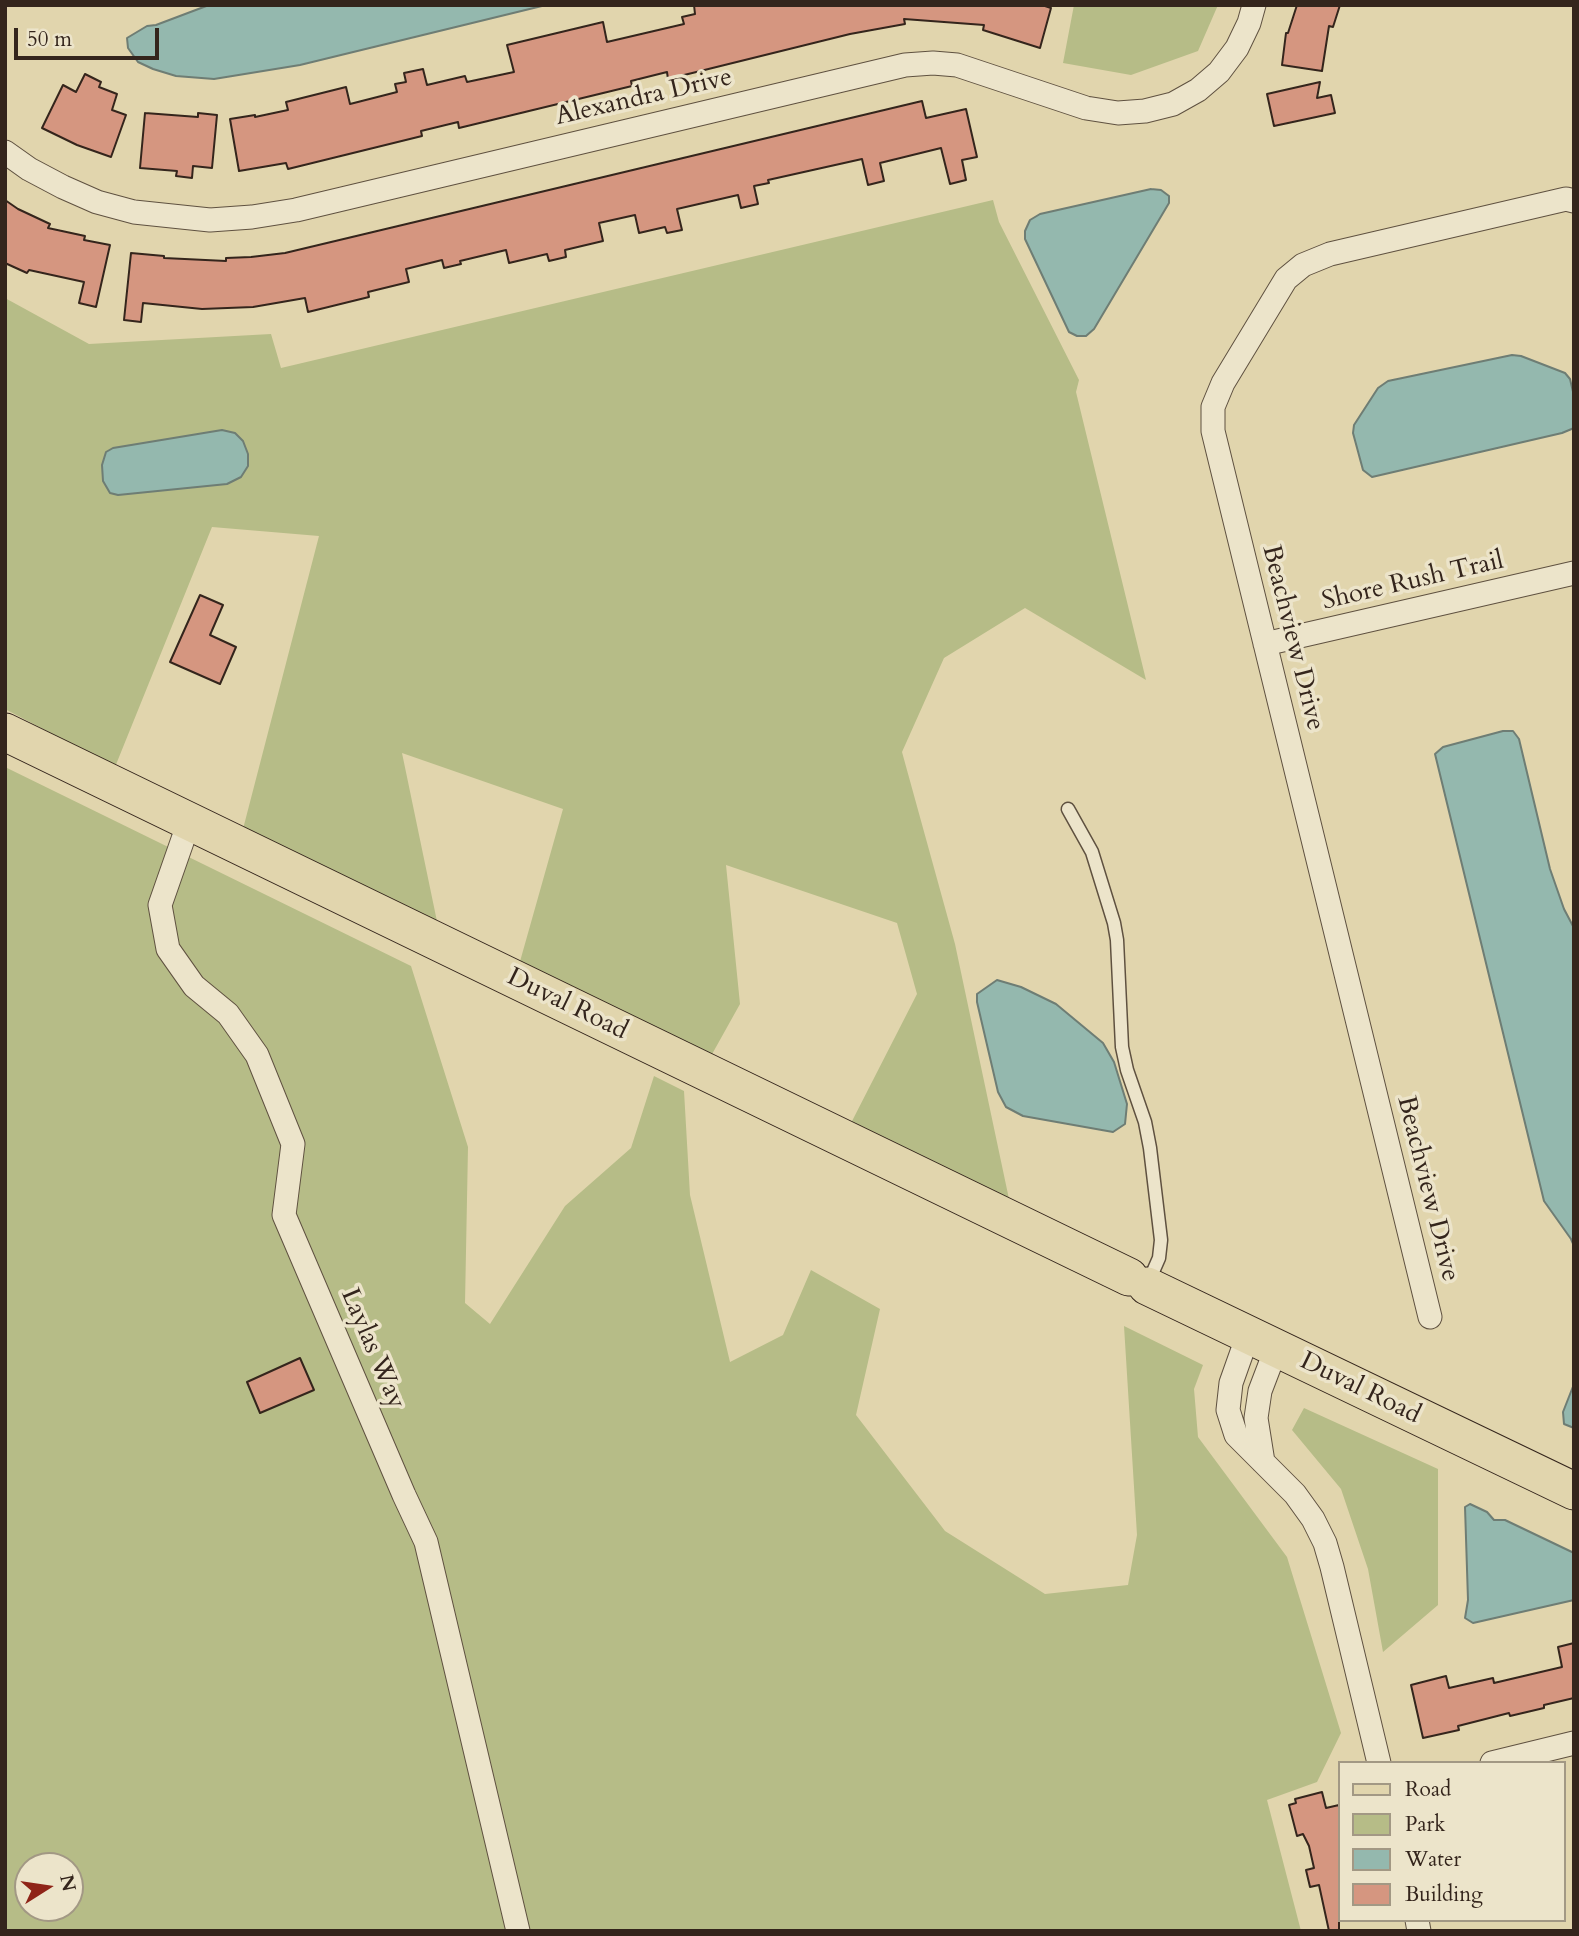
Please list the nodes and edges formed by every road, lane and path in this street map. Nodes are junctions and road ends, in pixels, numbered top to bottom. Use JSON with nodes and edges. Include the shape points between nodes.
{"nodes":[{"id":1,"x":1254,"y":5,"type":"edge"},
{"id":2,"x":5,"y":152,"type":"edge"},
{"id":3,"x":1574,"y":201,"type":"edge"},
{"id":4,"x":1574,"y":573,"type":"edge"},
{"id":5,"x":1265,"y":644,"type":"junction"},
{"id":6,"x":5,"y":732,"type":"edge"},
{"id":7,"x":1068,"y":809,"type":"dead end"},
{"id":8,"x":189,"y":822,"type":"junction"},
{"id":9,"x":1138,"y":1282,"type":"junction"},
{"id":10,"x":1430,"y":1317,"type":"dead end"},
{"id":11,"x":1262,"y":1342,"type":"junction"},
{"id":12,"x":1574,"y":1491,"type":"edge"},
{"id":13,"x":1574,"y":1743,"type":"edge"},
{"id":14,"x":1379,"y":1761,"type":"edge"},
{"id":15,"x":1500,"y":1761,"type":"edge"},
{"id":16,"x":518,"y":1931,"type":"edge"}],
"edges":[{"from":1,"to":2,"type":"street","name":"Alexandra Drive","via":[[1237,48],[1219,72],[1173,104],[1145,111],[1086,108],[957,65],[905,65],[252,217],[210,220],[134,212],[63,187]]},
{"from":3,"to":5,"type":"street","name":"Beachview Drive","via":[[1330,254],[1303,265],[1286,279],[1213,407],[1213,431]]},
{"from":4,"to":5,"type":"street","name":"Shore Rush Trail"},
{"from":5,"to":10,"type":"street","name":"Beachview Drive"},
{"from":6,"to":8,"type":"main road","name":"Duval Road"},
{"from":7,"to":9,"type":"lane","via":[[1092,852],[1114,923],[1122,1047],[1150,1148],[1161,1240],[1159,1258]]},
{"from":8,"to":9,"type":"main road","name":"Duval Road"},
{"from":8,"to":16,"type":"street","name":"Laylas Way","via":[[160,905],[168,949],[194,986],[228,1014],[257,1055],[293,1144],[284,1215],[426,1542]]},
{"from":9,"to":11,"type":"main road","name":"Duval Road"},
{"from":11,"to":12,"type":"main road","name":"Duval Road"},
{"from":11,"to":14,"type":"street","via":[[1231,1383],[1228,1410],[1236,1435],[1295,1494],[1325,1543]]},
{"from":13,"to":15,"type":"street"}]}
